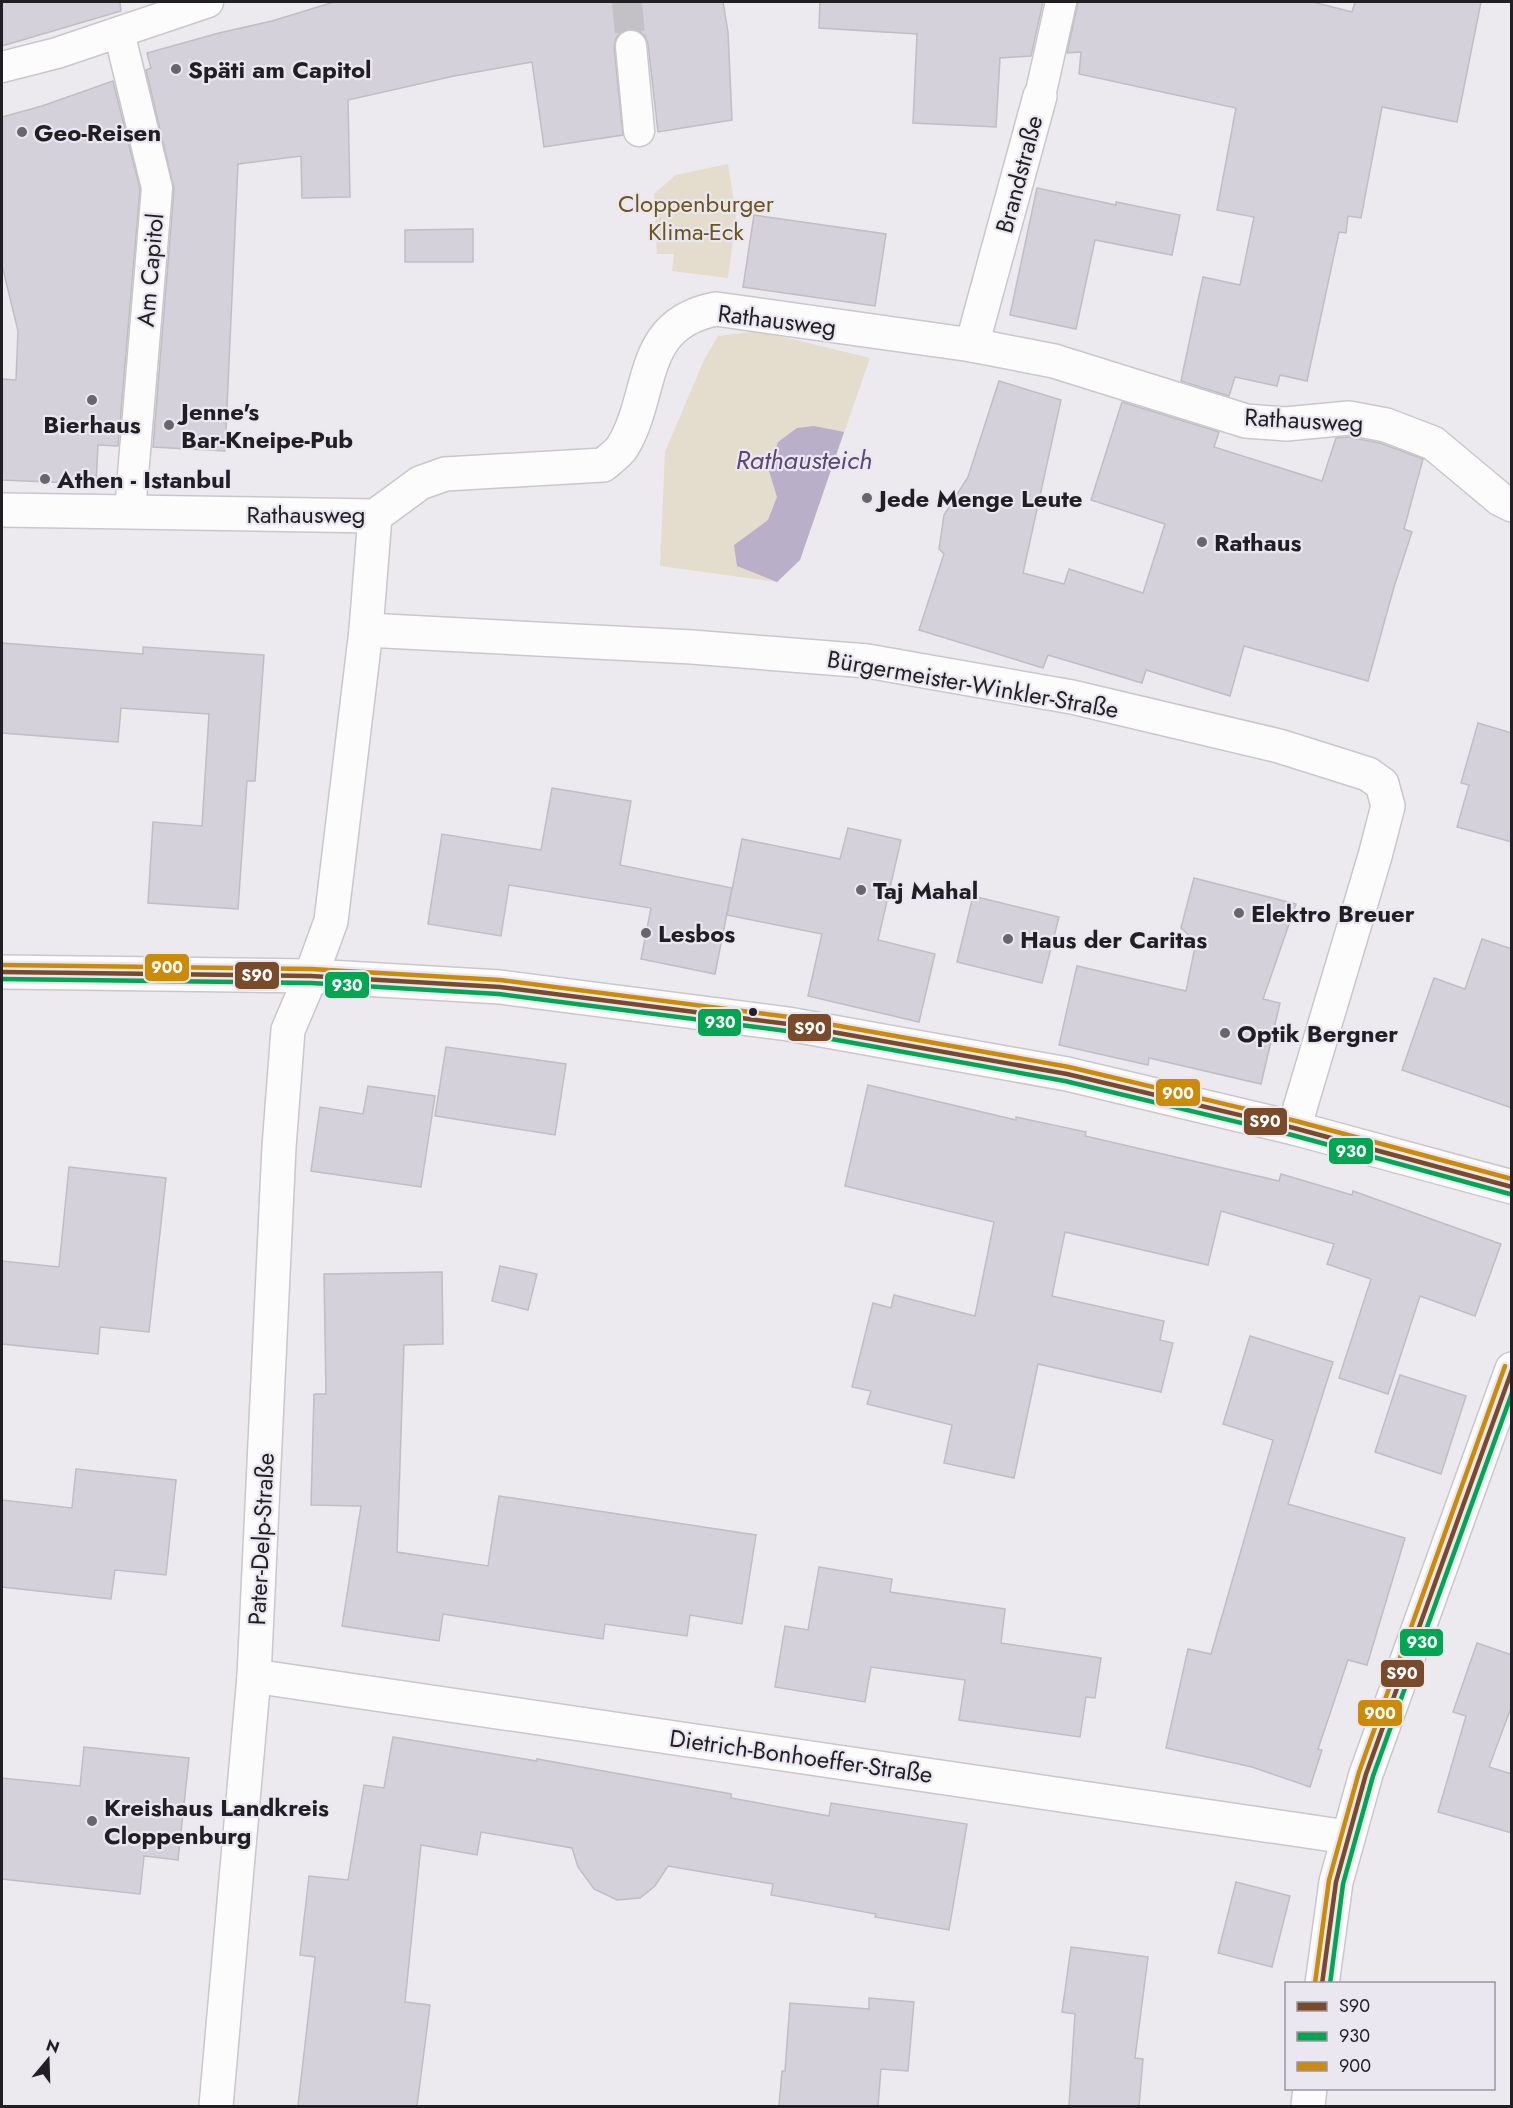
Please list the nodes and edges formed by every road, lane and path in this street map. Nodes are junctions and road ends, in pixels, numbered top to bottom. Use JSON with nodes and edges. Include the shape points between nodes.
{"nodes":[{"id":1,"x":208,"y":2,"type":"edge"},
{"id":2,"x":1061,"y":2,"type":"edge"},
{"id":3,"x":119,"y":32,"type":"junction"},
{"id":4,"x":631,"y":46,"type":"tunnel mouth"},
{"id":5,"x":2,"y":67,"type":"edge"},
{"id":6,"x":1040,"y":96,"type":"joint"},
{"id":7,"x":639,"y":131,"type":"dead end"},
{"id":8,"x":972,"y":345,"type":"junction"},
{"id":9,"x":1512,"y":505,"type":"edge"},
{"id":10,"x":2,"y":510,"type":"edge"},
{"id":11,"x":130,"y":512,"type":"junction"},
{"id":12,"x":375,"y":516,"type":"junction"},
{"id":13,"x":366,"y":630,"type":"junction"},
{"id":14,"x":2,"y":972,"type":"edge"},
{"id":15,"x":311,"y":976,"type":"junction"},
{"id":16,"x":1294,"y":1128,"type":"junction"},
{"id":17,"x":1512,"y":1187,"type":"edge"},
{"id":18,"x":1512,"y":1369,"type":"edge"},
{"id":19,"x":254,"y":1676,"type":"junction"},
{"id":20,"x":1347,"y":1837,"type":"junction"},
{"id":21,"x":1322,"y":1982,"type":"edge"},
{"id":22,"x":1310,"y":2090,"type":"edge"},
{"id":23,"x":216,"y":2106,"type":"edge"},
{"id":24,"x":1308,"y":2106,"type":"edge"}],
"edges":[{"from":1,"to":3,"type":"street"},
{"from":2,"to":6,"type":"street","name":"Brandstraße"},
{"from":3,"to":5,"type":"street"},
{"from":3,"to":11,"type":"street","name":"Am Capitol","via":[[157,188]]},
{"from":4,"to":7,"type":"street"},
{"from":6,"to":8,"type":"street","name":"Brandstraße"},
{"from":8,"to":9,"type":"street","name":"Rathausweg","via":[[1054,361],[1246,421],[1286,424],[1348,418],[1386,425],[1433,443]]},
{"from":8,"to":12,"type":"street","name":"Rathausweg","via":[[716,309],[696,313],[681,321],[658,345],[623,448],[603,465],[446,474],[420,483]]},
{"from":10,"to":11,"type":"street","name":"Rathausweg"},
{"from":11,"to":12,"type":"street","name":"Rathausweg"},
{"from":12,"to":13,"type":"street"},
{"from":13,"to":15,"type":"street","via":[[331,921]]},
{"from":13,"to":16,"type":"street","name":"Bürgermeister-Winkler-Straße","via":[[692,647],[867,661],[1072,697],[1279,746],[1368,774],[1382,784],[1388,806],[1384,826]]},
{"from":14,"to":15,"type":"street"},
{"from":15,"to":16,"type":"street","via":[[500,987],[788,1024],[1067,1074]]},
{"from":15,"to":19,"type":"street","name":"Pater-Delp-Straße","via":[[288,1030]]},
{"from":16,"to":17,"type":"street"},
{"from":18,"to":20,"type":"street","via":[[1366,1774]]},
{"from":19,"to":20,"type":"street","name":"Dietrich-Bonhoeffer-Straße"},
{"from":19,"to":23,"type":"street","name":"Pater-Delp-Straße"},
{"from":20,"to":21,"type":"street","via":[[1336,1882]]},
{"from":22,"to":24,"type":"street"}]}
